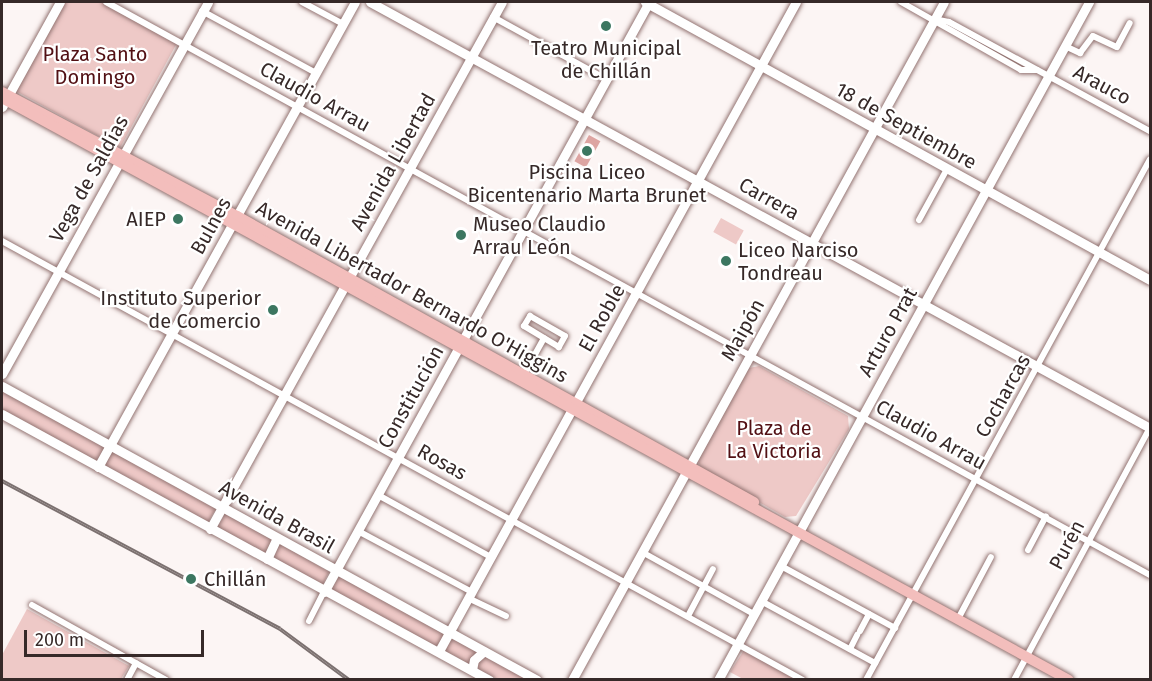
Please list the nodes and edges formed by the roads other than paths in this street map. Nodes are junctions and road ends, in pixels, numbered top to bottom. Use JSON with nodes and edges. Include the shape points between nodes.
{"nodes":[{"id":1,"x":60,"y":2,"type":"edge"},
{"id":2,"x":106,"y":2,"type":"edge"},
{"id":3,"x":208,"y":2,"type":"edge"},
{"id":4,"x":302,"y":2,"type":"edge"},
{"id":5,"x":355,"y":2,"type":"edge"},
{"id":6,"x":370,"y":2,"type":"edge"},
{"id":7,"x":502,"y":2,"type":"edge"},
{"id":8,"x":647,"y":2,"type":"edge"},
{"id":9,"x":796,"y":2,"type":"edge"},
{"id":10,"x":901,"y":2,"type":"edge"},
{"id":11,"x":944,"y":2,"type":"edge"},
{"id":12,"x":1089,"y":2,"type":"edge"},
{"id":13,"x":202,"y":11,"type":"junction"},
{"id":14,"x":493,"y":17,"type":"junction"},
{"id":15,"x":934,"y":19,"type":"junction"},
{"id":16,"x":1130,"y":23,"type":"dead end"},
{"id":17,"x":343,"y":24,"type":"junction"},
{"id":18,"x":184,"y":44,"type":"junction"},
{"id":19,"x":1065,"y":46,"type":"junction"},
{"id":20,"x":471,"y":57,"type":"junction"},
{"id":21,"x":761,"y":66,"type":"junction"},
{"id":22,"x":316,"y":73,"type":"junction"},
{"id":23,"x":1049,"y":76,"type":"junction"},
{"id":24,"x":606,"y":79,"type":"junction"},
{"id":25,"x":4,"y":98,"type":"edge"},
{"id":26,"x":297,"y":106,"type":"junction"},
{"id":27,"x":585,"y":119,"type":"junction"},
{"id":28,"x":874,"y":129,"type":"junction"},
{"id":29,"x":1150,"y":130,"type":"edge"},
{"id":30,"x":121,"y":159,"type":"junction"},
{"id":31,"x":1150,"y":159,"type":"edge"},
{"id":32,"x":410,"y":168,"type":"junction"},
{"id":33,"x":947,"y":169,"type":"junction"},
{"id":34,"x":698,"y":181,"type":"junction"},
{"id":35,"x":986,"y":190,"type":"junction"},
{"id":36,"x":234,"y":220,"type":"junction"},
{"id":37,"x":919,"y":220,"type":"dead end"},
{"id":38,"x":523,"y":230,"type":"junction"},
{"id":39,"x":2,"y":241,"type":"edge"},
{"id":40,"x":812,"y":243,"type":"junction"},
{"id":41,"x":1100,"y":253,"type":"junction"},
{"id":42,"x":58,"y":272,"type":"junction"},
{"id":43,"x":1150,"y":280,"type":"edge"},
{"id":44,"x":348,"y":282,"type":"junction"},
{"id":45,"x":636,"y":292,"type":"junction"},
{"id":46,"x":924,"y":304,"type":"junction"},
{"id":47,"x":172,"y":334,"type":"junction"},
{"id":48,"x":544,"y":338,"type":"junction"},
{"id":49,"x":461,"y":344,"type":"junction"},
{"id":50,"x":750,"y":354,"type":"junction"},
{"id":51,"x":1037,"y":366,"type":"junction"},
{"id":52,"x":2,"y":374,"type":"edge"},
{"id":53,"x":524,"y":374,"type":"junction"},
{"id":54,"x":2,"y":386,"type":"edge"},
{"id":55,"x":285,"y":396,"type":"junction"},
{"id":56,"x":574,"y":406,"type":"junction"},
{"id":57,"x":2,"y":414,"type":"edge"},
{"id":58,"x":862,"y":416,"type":"junction"},
{"id":59,"x":1150,"y":428,"type":"edge"},
{"id":60,"x":110,"y":446,"type":"junction"},
{"id":61,"x":399,"y":458,"type":"junction"},
{"id":62,"x":98,"y":467,"type":"junction"},
{"id":63,"x":688,"y":468,"type":"junction"},
{"id":64,"x":976,"y":478,"type":"junction"},
{"id":65,"x":378,"y":495,"type":"junction"},
{"id":66,"x":224,"y":508,"type":"junction"},
{"id":67,"x":1046,"y":516,"type":"junction"},
{"id":68,"x":512,"y":519,"type":"junction"},
{"id":69,"x":210,"y":529,"type":"junction"},
{"id":70,"x":358,"y":531,"type":"junction"},
{"id":71,"x":799,"y":532,"type":"junction"},
{"id":72,"x":277,"y":538,"type":"junction"},
{"id":73,"x":1089,"y":540,"type":"junction"},
{"id":74,"x":1028,"y":550,"type":"dead end"},
{"id":75,"x":642,"y":552,"type":"junction"},
{"id":76,"x":491,"y":557,"type":"junction"},
{"id":77,"x":991,"y":558,"type":"dead end"},
{"id":78,"x":267,"y":559,"type":"junction"},
{"id":79,"x":780,"y":566,"type":"junction"},
{"id":80,"x":713,"y":569,"type":"dead end"},
{"id":81,"x":337,"y":570,"type":"junction"},
{"id":82,"x":1150,"y":574,"type":"edge"},
{"id":83,"x":625,"y":582,"type":"junction"},
{"id":84,"x":704,"y":586,"type":"junction"},
{"id":85,"x":324,"y":592,"type":"junction"},
{"id":86,"x":470,"y":595,"type":"junction"},
{"id":87,"x":913,"y":595,"type":"junction"},
{"id":88,"x":761,"y":601,"type":"junction"},
{"id":89,"x":32,"y":605,"type":"dead end"},
{"id":90,"x":754,"y":614,"type":"junction"},
{"id":91,"x":869,"y":614,"type":"junction"},
{"id":92,"x":506,"y":616,"type":"dead end"},
{"id":93,"x":687,"y":616,"type":"junction"},
{"id":94,"x":958,"y":619,"type":"junction"},
{"id":95,"x":309,"y":621,"type":"dead end"},
{"id":96,"x":895,"y":628,"type":"junction"},
{"id":97,"x":450,"y":632,"type":"junction"},
{"id":98,"x":738,"y":644,"type":"junction"},
{"id":99,"x":850,"y":649,"type":"junction"},
{"id":100,"x":439,"y":651,"type":"junction"},
{"id":101,"x":484,"y":651,"type":"junction"},
{"id":102,"x":1026,"y":657,"type":"junction"},
{"id":103,"x":136,"y":663,"type":"junction"},
{"id":104,"x":875,"y":663,"type":"junction"},
{"id":105,"x":472,"y":670,"type":"junction"},
{"id":106,"x":572,"y":678,"type":"edge"},
{"id":107,"x":127,"y":680,"type":"edge"},
{"id":108,"x":166,"y":680,"type":"edge"},
{"id":109,"x":489,"y":680,"type":"edge"},
{"id":110,"x":537,"y":680,"type":"edge"},
{"id":111,"x":718,"y":680,"type":"edge"},
{"id":112,"x":803,"y":680,"type":"edge"},
{"id":113,"x":866,"y":680,"type":"edge"},
{"id":114,"x":1014,"y":680,"type":"edge"},
{"id":115,"x":1069,"y":680,"type":"edge"}],
"edges":[{"from":1,"to":25,"type":"street"},
{"from":2,"to":18,"type":"street","name":"Claudio Arrau"},
{"from":3,"to":13,"type":"street","name":"Vega de Saldías"},
{"from":4,"to":17,"type":"street"},
{"from":5,"to":17,"type":"street","name":"Bulnes"},
{"from":6,"to":20,"type":"street","name":"Carrera"},
{"from":7,"to":14,"type":"street","name":"Avenida Libertad"},
{"from":8,"to":21,"type":"street","name":"18 de Septiembre"},
{"from":8,"to":24,"type":"street","name":"Constitución"},
{"from":9,"to":21,"type":"street","name":"El Roble"},
{"from":10,"to":15,"type":"street","name":"Arauco"},
{"from":11,"to":15,"type":"street","name":"Maipón"},
{"from":12,"to":19,"type":"street","name":"Arturo Prat"},
{"from":13,"to":18,"type":"street","name":"Vega de Saldías"},
{"from":13,"to":22,"type":"street"},
{"from":14,"to":20,"type":"street","name":"Avenida Libertad"},
{"from":14,"to":24,"type":"street"},
{"from":15,"to":23,"type":"street","name":"Arauco","via":[[955,35],[1021,70],[1037,70]]},
{"from":15,"to":28,"type":"street","name":"Maipón"},
{"from":16,"to":19,"type":"street","via":[[1116,47],[1093,36],[1080,53]]},
{"from":17,"to":22,"type":"street","name":"Bulnes"},
{"from":18,"to":26,"type":"street","name":"Claudio Arrau"},
{"from":18,"to":30,"type":"street","name":"Vega de Saldías"},
{"from":19,"to":23,"type":"street","name":"Arturo Prat"},
{"from":20,"to":27,"type":"street","name":"Carrera"},
{"from":20,"to":32,"type":"street","name":"Avenida Libertad"},
{"from":21,"to":28,"type":"street","name":"18 de Septiembre"},
{"from":21,"to":34,"type":"street","name":"El Roble"},
{"from":22,"to":26,"type":"street","name":"Bulnes"},
{"from":23,"to":29,"type":"street","name":"Arauco"},
{"from":23,"to":35,"type":"street","name":"Arturo Prat"},
{"from":24,"to":27,"type":"street","name":"Constitución"},
{"from":25,"to":30,"type":"main road","name":"Avenida Libertador Bernardo O'Higgins"},
{"from":26,"to":32,"type":"street","name":"Claudio Arrau"},
{"from":26,"to":36,"type":"street","name":"Bulnes"},
{"from":27,"to":34,"type":"street","name":"Carrera"},
{"from":27,"to":38,"type":"street","name":"Constitución"},
{"from":28,"to":33,"type":"street","name":"18 de Septiembre"},
{"from":28,"to":40,"type":"street","name":"Maipón"},
{"from":30,"to":36,"type":"main road","name":"Avenida Libertador Bernardo O'Higgins"},
{"from":30,"to":42,"type":"street","name":"Vega de Saldías"},
{"from":31,"to":41,"type":"street","name":"Cocharcas"},
{"from":32,"to":38,"type":"street","name":"Claudio Arrau"},
{"from":32,"to":44,"type":"street","name":"Avenida Libertad"},
{"from":33,"to":35,"type":"street","name":"18 de Septiembre"},
{"from":33,"to":37,"type":"street"},
{"from":34,"to":40,"type":"street","name":"Carrera"},
{"from":34,"to":45,"type":"street","name":"El Roble"},
{"from":35,"to":41,"type":"street","name":"18 de Septiembre"},
{"from":35,"to":46,"type":"street","name":"Arturo Prat"},
{"from":36,"to":44,"type":"main road","name":"Avenida Libertador Bernardo O'Higgins"},
{"from":36,"to":47,"type":"street","name":"Bulnes"},
{"from":38,"to":45,"type":"street","name":"Claudio Arrau"},
{"from":38,"to":49,"type":"street","name":"Constitución"},
{"from":39,"to":42,"type":"street","name":"Rosas"},
{"from":40,"to":46,"type":"street","name":"Carrera"},
{"from":40,"to":50,"type":"street","name":"Maipón"},
{"from":41,"to":43,"type":"street","name":"18 de Septiembre"},
{"from":41,"to":51,"type":"street","name":"Cocharcas"},
{"from":42,"to":47,"type":"street","name":"Rosas"},
{"from":42,"to":52,"type":"street","name":"Vega de Saldías"},
{"from":44,"to":49,"type":"main road","name":"Avenida Libertador Bernardo O'Higgins"},
{"from":44,"to":55,"type":"street","name":"Avenida Libertad"},
{"from":45,"to":50,"type":"street","name":"Claudio Arrau"},
{"from":45,"to":56,"type":"street","name":"El Roble"},
{"from":46,"to":51,"type":"street","name":"Carrera"},
{"from":46,"to":58,"type":"street","name":"Arturo Prat"},
{"from":47,"to":55,"type":"street","name":"Rosas"},
{"from":47,"to":60,"type":"street","name":"Bulnes"},
{"from":48,"to":48,"type":"street","via":[[559,346],[565,336],[530,316],[524,326]]},
{"from":48,"to":53,"type":"street"},
{"from":49,"to":53,"type":"main road","name":"Avenida Libertador Bernardo O'Higgins"},
{"from":49,"to":56,"type":"main road","name":"Avenida Libertador Bernardo O'Higgins"},
{"from":49,"to":61,"type":"street","name":"Constitución"},
{"from":50,"to":58,"type":"street","name":"Claudio Arrau"},
{"from":50,"to":63,"type":"street","name":"Maipón"},
{"from":51,"to":59,"type":"street","name":"Carrera"},
{"from":51,"to":64,"type":"street","name":"Cocharcas"},
{"from":53,"to":56,"type":"main road","name":"Avenida Libertador Bernardo O'Higgins"},
{"from":54,"to":60,"type":"street","name":"Avenida Brasil"},
{"from":55,"to":61,"type":"street","name":"Rosas"},
{"from":55,"to":66,"type":"street","name":"Avenida Libertad"},
{"from":56,"to":63,"type":"main road","name":"Avenida Libertador Bernardo O'Higgins"},
{"from":56,"to":68,"type":"street","name":"El Roble"},
{"from":57,"to":62,"type":"street"},
{"from":58,"to":64,"type":"street","name":"Claudio Arrau"},
{"from":58,"to":71,"type":"street","name":"Arturo Prat"},
{"from":59,"to":73,"type":"street","name":"Purén"},
{"from":60,"to":62,"type":"street","name":"Bulnes"},
{"from":60,"to":66,"type":"street","name":"Avenida Brasil"},
{"from":61,"to":65,"type":"street","name":"Constitución"},
{"from":61,"to":68,"type":"street","name":"Rosas"},
{"from":62,"to":69,"type":"street"},
{"from":63,"to":71,"type":"main road","name":"Avenida Libertador Bernardo O'Higgins","via":[[793,524]]},
{"from":63,"to":75,"type":"street","name":"Maipón"},
{"from":64,"to":67,"type":"street","name":"Claudio Arrau"},
{"from":64,"to":87,"type":"street","name":"Cocharcas"},
{"from":65,"to":70,"type":"street","name":"Constitución"},
{"from":65,"to":76,"type":"street"},
{"from":66,"to":69,"type":"street","name":"Avenida Libertad"},
{"from":66,"to":72,"type":"street","name":"Avenida Brasil"},
{"from":67,"to":73,"type":"street","name":"Claudio Arrau"},
{"from":67,"to":74,"type":"street"},
{"from":68,"to":76,"type":"street","name":"El Roble"},
{"from":68,"to":83,"type":"street","name":"Rosas"},
{"from":69,"to":78,"type":"street"},
{"from":70,"to":81,"type":"street","name":"Constitución"},
{"from":70,"to":86,"type":"street"},
{"from":71,"to":79,"type":"street","name":"Arturo Prat"},
{"from":71,"to":87,"type":"main road","name":"Avenida Libertador Bernardo O'Higgins"},
{"from":72,"to":78,"type":"street"},
{"from":72,"to":81,"type":"street","name":"Avenida Brasil"},
{"from":73,"to":82,"type":"street","name":"Claudio Arrau"},
{"from":73,"to":102,"type":"street","name":"Purén"},
{"from":75,"to":83,"type":"street","name":"Maipón"},
{"from":75,"to":84,"type":"street"},
{"from":76,"to":86,"type":"street","name":"El Roble"},
{"from":77,"to":94,"type":"street"},
{"from":78,"to":85,"type":"street"},
{"from":79,"to":88,"type":"street","name":"Arturo Prat"},
{"from":79,"to":91,"type":"street"},
{"from":80,"to":84,"type":"street"},
{"from":81,"to":85,"type":"street","name":"Constitución"},
{"from":81,"to":97,"type":"street","name":"Avenida Brasil"},
{"from":83,"to":93,"type":"street","name":"Rosas"},
{"from":83,"to":106,"type":"street","name":"Maipón"},
{"from":84,"to":90,"type":"street"},
{"from":84,"to":93,"type":"street"},
{"from":85,"to":95,"type":"street","name":"Constitución"},
{"from":85,"to":100,"type":"street"},
{"from":86,"to":92,"type":"street"},
{"from":86,"to":97,"type":"street","name":"El Roble"},
{"from":87,"to":94,"type":"main road","name":"Avenida Libertador Bernardo O'Higgins"},
{"from":87,"to":96,"type":"street","name":"Cocharcas"},
{"from":88,"to":90,"type":"street","name":"Arturo Prat"},
{"from":88,"to":99,"type":"street"},
{"from":89,"to":103,"type":"street"},
{"from":90,"to":98,"type":"street","name":"Arturo Prat"},
{"from":91,"to":96,"type":"street"},
{"from":91,"to":99,"type":"street"},
{"from":93,"to":98,"type":"street","name":"Rosas"},
{"from":94,"to":102,"type":"main road","name":"Avenida Libertador Bernardo O'Higgins"},
{"from":96,"to":104,"type":"street","name":"Cocharcas"},
{"from":97,"to":100,"type":"street","name":"El Roble"},
{"from":97,"to":101,"type":"street","name":"Avenida Brasil"},
{"from":98,"to":111,"type":"street","name":"Arturo Prat"},
{"from":98,"to":112,"type":"street","name":"Rosas"},
{"from":99,"to":104,"type":"street"},
{"from":100,"to":105,"type":"street"},
{"from":101,"to":105,"type":"street","via":[[474,660]]},
{"from":101,"to":110,"type":"street","name":"Avenida Brasil"},
{"from":102,"to":114,"type":"street","name":"Purén"},
{"from":102,"to":115,"type":"main road","name":"Avenida Libertador Bernardo O'Higgins"},
{"from":103,"to":107,"type":"street"},
{"from":103,"to":108,"type":"street"},
{"from":104,"to":113,"type":"street","name":"Cocharcas"},
{"from":105,"to":109,"type":"street"}]}
